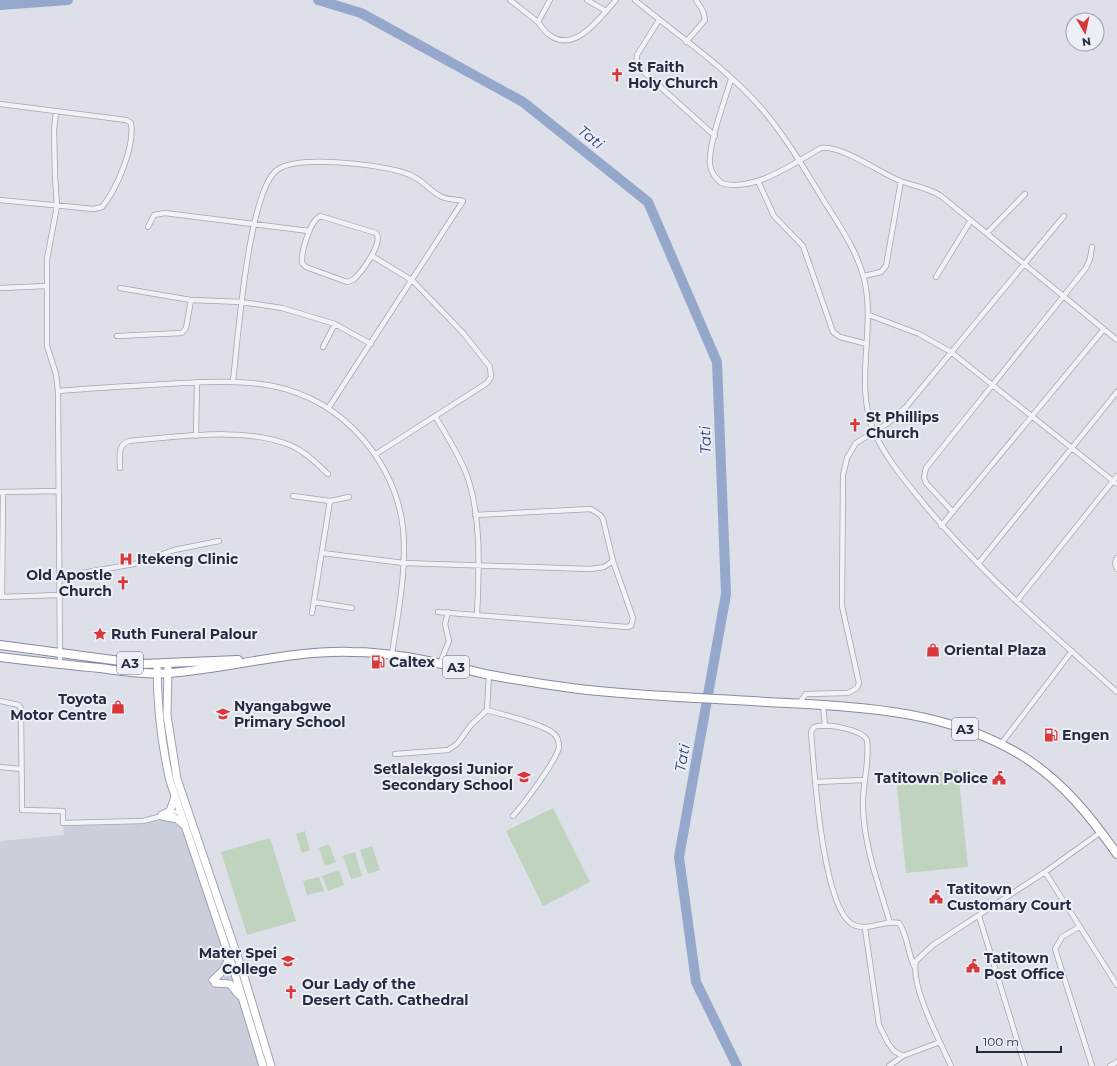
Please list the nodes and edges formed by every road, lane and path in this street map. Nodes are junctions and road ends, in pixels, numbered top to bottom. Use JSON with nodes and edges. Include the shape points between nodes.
{"nodes":[{"id":1,"x":510,"y":0,"type":"edge"},
{"id":2,"x":550,"y":0,"type":"edge"},
{"id":3,"x":587,"y":0,"type":"edge"},
{"id":4,"x":616,"y":0,"type":"edge"},
{"id":5,"x":635,"y":0,"type":"edge"},
{"id":6,"x":696,"y":0,"type":"edge"},
{"id":7,"x":606,"y":11,"type":"junction"},
{"id":8,"x":659,"y":20,"type":"junction"},
{"id":9,"x":538,"y":22,"type":"junction"},
{"id":10,"x":686,"y":42,"type":"junction"},
{"id":11,"x":731,"y":79,"type":"junction"},
{"id":12,"x":0,"y":104,"type":"edge"},
{"id":13,"x":56,"y":112,"type":"junction"},
{"id":14,"x":714,"y":136,"type":"junction"},
{"id":15,"x":798,"y":161,"type":"junction"},
{"id":16,"x":758,"y":181,"type":"junction"},
{"id":17,"x":901,"y":181,"type":"junction"},
{"id":18,"x":1025,"y":194,"type":"dead end"},
{"id":19,"x":0,"y":200,"type":"edge"},
{"id":20,"x":57,"y":206,"type":"junction"},
{"id":21,"x":1064,"y":216,"type":"dead end"},
{"id":22,"x":971,"y":220,"type":"junction"},
{"id":23,"x":253,"y":224,"type":"junction"},
{"id":24,"x":148,"y":227,"type":"dead end"},
{"id":25,"x":309,"y":231,"type":"junction"},
{"id":26,"x":987,"y":233,"type":"junction"},
{"id":27,"x":1092,"y":247,"type":"dead end"},
{"id":28,"x":372,"y":256,"type":"junction"},
{"id":29,"x":1024,"y":263,"type":"junction"},
{"id":30,"x":864,"y":276,"type":"junction"},
{"id":31,"x":936,"y":277,"type":"dead end"},
{"id":32,"x":413,"y":281,"type":"junction"},
{"id":33,"x":47,"y":286,"type":"junction"},
{"id":34,"x":0,"y":288,"type":"edge"},
{"id":35,"x":120,"y":288,"type":"dead end"},
{"id":36,"x":1063,"y":295,"type":"junction"},
{"id":37,"x":192,"y":300,"type":"junction"},
{"id":38,"x":242,"y":302,"type":"junction"},
{"id":39,"x":869,"y":315,"type":"junction"},
{"id":40,"x":335,"y":324,"type":"junction"},
{"id":41,"x":1104,"y":329,"type":"junction"},
{"id":42,"x":117,"y":336,"type":"dead end"},
{"id":43,"x":1117,"y":340,"type":"edge"},
{"id":44,"x":371,"y":344,"type":"junction"},
{"id":45,"x":867,"y":344,"type":"junction"},
{"id":46,"x":323,"y":347,"type":"dead end"},
{"id":47,"x":951,"y":352,"type":"junction"},
{"id":48,"x":233,"y":381,"type":"junction"},
{"id":49,"x":197,"y":382,"type":"junction"},
{"id":50,"x":992,"y":384,"type":"junction"},
{"id":51,"x":58,"y":391,"type":"junction"},
{"id":52,"x":1117,"y":392,"type":"edge"},
{"id":53,"x":329,"y":407,"type":"junction"},
{"id":54,"x":435,"y":416,"type":"junction"},
{"id":55,"x":1032,"y":416,"type":"junction"},
{"id":56,"x":874,"y":432,"type":"junction"},
{"id":57,"x":196,"y":436,"type":"junction"},
{"id":58,"x":1072,"y":449,"type":"junction"},
{"id":59,"x":376,"y":454,"type":"junction"},
{"id":60,"x":120,"y":468,"type":"dead end"},
{"id":61,"x":328,"y":474,"type":"dead end"},
{"id":62,"x":1117,"y":476,"type":"edge"},
{"id":63,"x":1115,"y":482,"type":"edge"},
{"id":64,"x":58,"y":490,"type":"junction"},
{"id":65,"x":2,"y":492,"type":"edge"},
{"id":66,"x":293,"y":496,"type":"dead end"},
{"id":67,"x":349,"y":497,"type":"dead end"},
{"id":68,"x":330,"y":501,"type":"junction"},
{"id":69,"x":953,"y":512,"type":"junction"},
{"id":70,"x":475,"y":515,"type":"junction"},
{"id":71,"x":941,"y":526,"type":"junction"},
{"id":72,"x":219,"y":541,"type":"dead end"},
{"id":73,"x":322,"y":553,"type":"junction"},
{"id":74,"x":1117,"y":558,"type":"edge"},
{"id":75,"x":613,"y":562,"type":"junction"},
{"id":76,"x":404,"y":563,"type":"junction"},
{"id":77,"x":978,"y":564,"type":"junction"},
{"id":78,"x":479,"y":566,"type":"junction"},
{"id":79,"x":1117,"y":569,"type":"edge"},
{"id":80,"x":59,"y":577,"type":"junction"},
{"id":81,"x":1,"y":596,"type":"edge"},
{"id":82,"x":59,"y":596,"type":"junction"},
{"id":83,"x":1017,"y":601,"type":"junction"},
{"id":84,"x":314,"y":602,"type":"junction"},
{"id":85,"x":352,"y":608,"type":"dead end"},
{"id":86,"x":438,"y":612,"type":"dead end"},
{"id":87,"x":448,"y":612,"type":"junction"},
{"id":88,"x":312,"y":613,"type":"dead end"},
{"id":89,"x":478,"y":615,"type":"junction"},
{"id":90,"x":0,"y":645,"type":"edge"},
{"id":91,"x":60,"y":652,"type":"junction"},
{"id":92,"x":1072,"y":652,"type":"junction"},
{"id":93,"x":392,"y":654,"type":"junction"},
{"id":94,"x":0,"y":656,"type":"edge"},
{"id":95,"x":261,"y":659,"type":"junction"},
{"id":96,"x":440,"y":663,"type":"junction"},
{"id":97,"x":60,"y":664,"type":"junction"},
{"id":98,"x":157,"y":664,"type":"junction"},
{"id":99,"x":168,"y":664,"type":"junction"},
{"id":100,"x":157,"y":673,"type":"junction"},
{"id":101,"x":167,"y":674,"type":"junction"},
{"id":102,"x":489,"y":674,"type":"junction"},
{"id":103,"x":1117,"y":692,"type":"edge"},
{"id":104,"x":0,"y":701,"type":"edge"},
{"id":105,"x":799,"y":703,"type":"junction"},
{"id":106,"x":824,"y":705,"type":"junction"},
{"id":107,"x":487,"y":710,"type":"junction"},
{"id":108,"x":825,"y":726,"type":"junction"},
{"id":109,"x":1001,"y":744,"type":"junction"},
{"id":110,"x":395,"y":754,"type":"dead end"},
{"id":111,"x":0,"y":767,"type":"edge"},
{"id":112,"x":21,"y":769,"type":"junction"},
{"id":113,"x":864,"y":780,"type":"junction"},
{"id":114,"x":815,"y":782,"type":"junction"},
{"id":115,"x":175,"y":795,"type":"junction"},
{"id":116,"x":188,"y":808,"type":"junction"},
{"id":117,"x":180,"y":811,"type":"junction"},
{"id":118,"x":162,"y":816,"type":"junction"},
{"id":119,"x":513,"y":816,"type":"dead end"},
{"id":120,"x":185,"y":826,"type":"junction"},
{"id":121,"x":1101,"y":832,"type":"junction"},
{"id":122,"x":1117,"y":854,"type":"edge"},
{"id":123,"x":1045,"y":872,"type":"junction"},
{"id":124,"x":979,"y":916,"type":"junction"},
{"id":125,"x":890,"y":923,"type":"junction"},
{"id":126,"x":1079,"y":927,"type":"junction"},
{"id":127,"x":865,"y":928,"type":"junction"},
{"id":128,"x":228,"y":954,"type":"junction"},
{"id":129,"x":914,"y":966,"type":"junction"},
{"id":130,"x":1117,"y":984,"type":"edge"},
{"id":131,"x":247,"y":1004,"type":"junction"},
{"id":132,"x":940,"y":1042,"type":"junction"},
{"id":133,"x":904,"y":1056,"type":"junction"},
{"id":134,"x":1117,"y":1062,"type":"edge"},
{"id":135,"x":262,"y":1066,"type":"edge"},
{"id":136,"x":271,"y":1066,"type":"edge"},
{"id":137,"x":889,"y":1066,"type":"edge"},
{"id":138,"x":951,"y":1066,"type":"edge"},
{"id":139,"x":1025,"y":1066,"type":"edge"},
{"id":140,"x":1092,"y":1066,"type":"edge"},
{"id":141,"x":1110,"y":1066,"type":"edge"}],
"edges":[{"from":1,"to":9,"type":"street"},
{"from":2,"to":9,"type":"street"},
{"from":3,"to":7,"type":"street"},
{"from":4,"to":7,"type":"street"},
{"from":5,"to":8,"type":"street"},
{"from":6,"to":10,"type":"street","via":[[704,11],[706,20]]},
{"from":7,"to":9,"type":"street","via":[[584,32],[572,39],[552,37]]},
{"from":8,"to":10,"type":"street"},
{"from":8,"to":14,"type":"street","via":[[637,55],[636,65]]},
{"from":10,"to":11,"type":"street"},
{"from":11,"to":14,"type":"street"},
{"from":11,"to":15,"type":"street","via":[[763,110]]},
{"from":12,"to":13,"type":"street"},
{"from":13,"to":20,"type":"street","via":[[54,176]]},
{"from":13,"to":20,"type":"street","via":[[126,120],[131,123],[132,130],[124,168],[102,207],[94,209]]},
{"from":14,"to":16,"type":"street","via":[[710,167],[716,178],[726,185]]},
{"from":15,"to":16,"type":"street"},
{"from":15,"to":17,"type":"street","via":[[822,148],[832,148]]},
{"from":15,"to":30,"type":"street","via":[[848,241]]},
{"from":16,"to":45,"type":"street","via":[[774,216],[803,246],[833,332],[840,337]]},
{"from":17,"to":22,"type":"street","via":[[934,192]]},
{"from":17,"to":30,"type":"street","via":[[886,266],[881,272]]},
{"from":18,"to":26,"type":"street"},
{"from":19,"to":20,"type":"street"},
{"from":20,"to":33,"type":"street","via":[[47,259]]},
{"from":21,"to":29,"type":"street"},
{"from":22,"to":26,"type":"street"},
{"from":22,"to":31,"type":"street"},
{"from":23,"to":24,"type":"street","via":[[158,213],[154,215]]},
{"from":23,"to":25,"type":"street"},
{"from":23,"to":32,"type":"street","via":[[270,176],[291,164],[320,162],[371,166],[411,175],[422,180],[441,197],[463,201]]},
{"from":23,"to":38,"type":"street"},
{"from":25,"to":28,"type":"street","via":[[315,218],[320,216],[376,233],[379,241]]},
{"from":25,"to":28,"type":"street","via":[[302,258],[302,263],[306,267],[347,282],[353,280]]},
{"from":26,"to":29,"type":"street"},
{"from":27,"to":36,"type":"street","via":[[1086,268]]},
{"from":28,"to":32,"type":"street"},
{"from":29,"to":36,"type":"street"},
{"from":29,"to":47,"type":"street"},
{"from":30,"to":39,"type":"street"},
{"from":32,"to":44,"type":"street"},
{"from":32,"to":54,"type":"street","via":[[463,333],[490,367],[491,372],[487,383]]},
{"from":33,"to":34,"type":"street"},
{"from":33,"to":51,"type":"street","via":[[47,346],[56,374]]},
{"from":35,"to":37,"type":"street"},
{"from":36,"to":41,"type":"street"},
{"from":36,"to":50,"type":"street"},
{"from":37,"to":38,"type":"street"},
{"from":37,"to":42,"type":"street","via":[[186,328],[182,333]]},
{"from":38,"to":40,"type":"street","via":[[282,308]]},
{"from":38,"to":48,"type":"street"},
{"from":39,"to":45,"type":"street"},
{"from":39,"to":47,"type":"street","via":[[919,334]]},
{"from":40,"to":44,"type":"street"},
{"from":40,"to":46,"type":"street"},
{"from":41,"to":43,"type":"street"},
{"from":41,"to":55,"type":"street"},
{"from":44,"to":53,"type":"street"},
{"from":45,"to":56,"type":"street","via":[[866,402]]},
{"from":47,"to":50,"type":"street"},
{"from":47,"to":56,"type":"street","via":[[901,412]]},
{"from":48,"to":49,"type":"street"},
{"from":48,"to":53,"type":"street","via":[[288,389]]},
{"from":49,"to":51,"type":"street"},
{"from":49,"to":57,"type":"street"},
{"from":50,"to":55,"type":"street"},
{"from":50,"to":69,"type":"street","via":[[924,473],[926,483]]},
{"from":51,"to":64,"type":"street"},
{"from":52,"to":58,"type":"street"},
{"from":53,"to":59,"type":"street","via":[[358,433]]},
{"from":54,"to":59,"type":"street"},
{"from":54,"to":70,"type":"street","via":[[465,472]]},
{"from":55,"to":58,"type":"street"},
{"from":55,"to":69,"type":"street"},
{"from":56,"to":71,"type":"street","via":[[897,469]]},
{"from":56,"to":105,"type":"street","via":[[850,450],[843,476],[842,606],[859,683],[857,688],[848,693],[806,694]]},
{"from":57,"to":60,"type":"street","via":[[124,443],[121,446]]},
{"from":57,"to":61,"type":"street","via":[[239,435],[276,440],[302,452]]},
{"from":58,"to":63,"type":"street"},
{"from":58,"to":77,"type":"street"},
{"from":59,"to":76,"type":"street","via":[[397,500],[403,528]]},
{"from":62,"to":63,"type":"street"},
{"from":63,"to":83,"type":"street"},
{"from":64,"to":65,"type":"street"},
{"from":64,"to":80,"type":"street"},
{"from":65,"to":81,"type":"street"},
{"from":66,"to":68,"type":"street"},
{"from":67,"to":68,"type":"street"},
{"from":68,"to":73,"type":"street"},
{"from":69,"to":71,"type":"street"},
{"from":70,"to":75,"type":"street","via":[[591,509],[603,519]]},
{"from":70,"to":78,"type":"street"},
{"from":71,"to":77,"type":"street"},
{"from":72,"to":80,"type":"street","via":[[174,550],[134,564]]},
{"from":73,"to":76,"type":"street"},
{"from":73,"to":84,"type":"street"},
{"from":74,"to":79,"type":"street"},
{"from":75,"to":78,"type":"street","via":[[604,567],[591,569]]},
{"from":75,"to":89,"type":"street","via":[[633,618],[631,626]]},
{"from":76,"to":78,"type":"street"},
{"from":76,"to":93,"type":"street"},
{"from":77,"to":83,"type":"street"},
{"from":78,"to":89,"type":"street"},
{"from":80,"to":82,"type":"street"},
{"from":81,"to":82,"type":"street"},
{"from":82,"to":91,"type":"street"},
{"from":83,"to":92,"type":"street"},
{"from":84,"to":85,"type":"street"},
{"from":84,"to":88,"type":"street"},
{"from":86,"to":87,"type":"street"},
{"from":87,"to":89,"type":"street"},
{"from":87,"to":96,"type":"street","via":[[445,624],[449,641]]},
{"from":90,"to":91,"type":"highway","number":"A3"},
{"from":91,"to":97,"type":"street"},
{"from":91,"to":98,"type":"highway","number":"A3","via":[[115,661]]},
{"from":92,"to":103,"type":"street"},
{"from":92,"to":109,"type":"street"},
{"from":93,"to":95,"type":"highway","number":"A3","via":[[334,651],[296,653]]},
{"from":93,"to":96,"type":"highway","number":"A3"},
{"from":94,"to":97,"type":"highway","number":"A3"},
{"from":95,"to":99,"type":"highway","number":"A3"},
{"from":95,"to":101,"type":"highway","number":"A3"},
{"from":96,"to":102,"type":"highway","number":"A3"},
{"from":97,"to":100,"type":"highway","number":"A3"},
{"from":98,"to":99,"type":"highway","number":"A3"},
{"from":98,"to":100,"type":"main road"},
{"from":99,"to":101,"type":"main road"},
{"from":100,"to":101,"type":"highway","number":"A3"},
{"from":100,"to":115,"type":"main road","via":[[163,751]]},
{"from":101,"to":116,"type":"main road","via":[[167,715],[171,750],[177,779]]},
{"from":102,"to":105,"type":"highway","number":"A3","via":[[579,689]]},
{"from":102,"to":107,"type":"street"},
{"from":104,"to":112,"type":"street","via":[[20,705]]},
{"from":105,"to":106,"type":"highway","number":"A3"},
{"from":106,"to":108,"type":"street"},
{"from":106,"to":109,"type":"highway","number":"A3","via":[[923,716],[960,727]]},
{"from":107,"to":110,"type":"street","via":[[471,725],[457,744],[448,750]]},
{"from":107,"to":119,"type":"street","via":[[543,728],[553,733],[558,742],[558,750]]},
{"from":108,"to":113,"type":"street","via":[[851,730],[865,737],[868,745]]},
{"from":108,"to":114,"type":"street","via":[[814,727],[811,732]]},
{"from":109,"to":121,"type":"highway","number":"A3","via":[[1027,759],[1072,796]]},
{"from":111,"to":112,"type":"street"},
{"from":112,"to":118,"type":"street","via":[[22,810],[63,811],[63,823],[143,821]]},
{"from":113,"to":114,"type":"street"},
{"from":113,"to":125,"type":"street","via":[[863,806],[869,854]]},
{"from":114,"to":127,"type":"street","via":[[824,862],[836,898],[848,921],[852,925]]},
{"from":115,"to":117,"type":"main road"},
{"from":115,"to":118,"type":"main road","via":[[173,807]]},
{"from":116,"to":117,"type":"street"},
{"from":116,"to":131,"type":"main road"},
{"from":117,"to":118,"type":"street"},
{"from":117,"to":120,"type":"main road"},
{"from":118,"to":120,"type":"main road","via":[[177,819]]},
{"from":120,"to":128,"type":"main road"},
{"from":121,"to":122,"type":"highway","number":"A3"},
{"from":121,"to":123,"type":"street"},
{"from":123,"to":124,"type":"street"},
{"from":123,"to":126,"type":"street"},
{"from":124,"to":129,"type":"street","via":[[925,951]]},
{"from":124,"to":139,"type":"street"},
{"from":125,"to":127,"type":"street"},
{"from":125,"to":129,"type":"street","via":[[899,924],[903,928]]},
{"from":126,"to":130,"type":"street"},
{"from":126,"to":140,"type":"street","via":[[1062,937],[1055,949]]},
{"from":127,"to":133,"type":"street","via":[[879,1026],[894,1051]]},
{"from":128,"to":131,"type":"main road"},
{"from":128,"to":131,"type":"main road","via":[[224,970],[214,981],[233,985]]},
{"from":129,"to":132,"type":"street","via":[[920,994]]},
{"from":131,"to":135,"type":"main road"},
{"from":131,"to":136,"type":"main road"},
{"from":132,"to":133,"type":"street"},
{"from":132,"to":138,"type":"street"},
{"from":133,"to":137,"type":"street"},
{"from":134,"to":141,"type":"street"}]}
